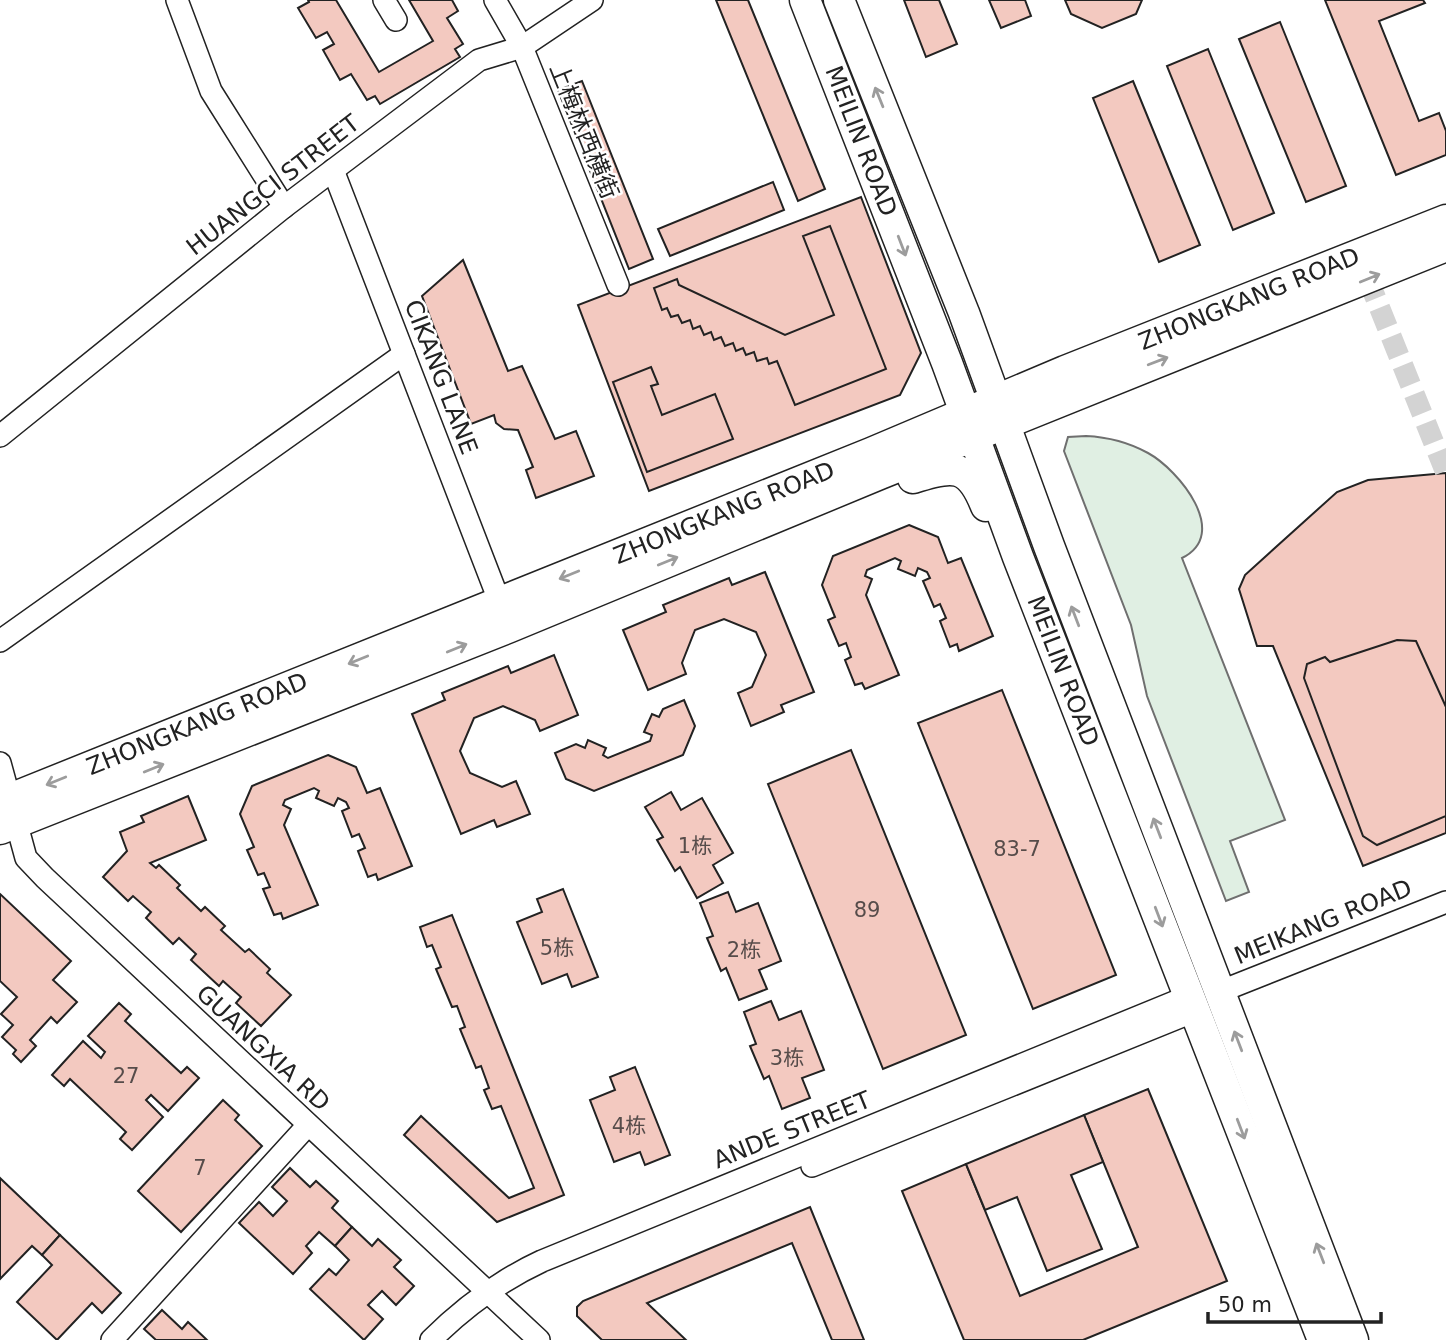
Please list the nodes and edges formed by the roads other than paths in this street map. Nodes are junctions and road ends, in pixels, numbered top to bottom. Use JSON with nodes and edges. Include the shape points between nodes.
{"nodes":[{"id":1,"x":177,"y":0,"type":"edge"},
{"id":2,"x":384,"y":0,"type":"edge"},
{"id":3,"x":495,"y":0,"type":"edge"},
{"id":4,"x":592,"y":0,"type":"edge"},
{"id":5,"x":806,"y":0,"type":"edge"},
{"id":6,"x":839,"y":0,"type":"edge"},
{"id":7,"x":396,"y":20,"type":"dead end"},
{"id":8,"x":522,"y":47,"type":"junction"},
{"id":9,"x":333,"y":170,"type":"junction"},
{"id":10,"x":285,"y":207,"type":"junction"},
{"id":11,"x":1446,"y":220,"type":"edge"},
{"id":12,"x":1446,"y":246,"type":"edge"},
{"id":13,"x":618,"y":285,"type":"dead end"},
{"id":14,"x":964,"y":313,"type":"junction"},
{"id":15,"x":933,"y":325,"type":"junction"},
{"id":16,"x":404,"y":354,"type":"junction"},
{"id":17,"x":1102,"y":370,"type":"junction"},
{"id":18,"x":999,"y":412,"type":"junction"},
{"id":19,"x":969,"y":424,"type":"junction"},
{"id":20,"x":0,"y":436,"type":"edge"},
{"id":21,"x":875,"y":463,"type":"junction"},
{"id":22,"x":1049,"y":546,"type":"junction"},
{"id":23,"x":1018,"y":557,"type":"junction"},
{"id":24,"x":500,"y":603,"type":"junction"},
{"id":25,"x":0,"y":641,"type":"edge"},
{"id":26,"x":0,"y":763,"type":"edge"},
{"id":27,"x":7,"y":813,"type":"edge"},
{"id":28,"x":1446,"y":902,"type":"edge"},
{"id":29,"x":1219,"y":992,"type":"junction"},
{"id":30,"x":1192,"y":1003,"type":"junction"},
{"id":31,"x":307,"y":1125,"type":"junction"},
{"id":32,"x":492,"y":1296,"type":"junction"},
{"id":33,"x":112,"y":1340,"type":"edge"},
{"id":34,"x":431,"y":1340,"type":"edge"},
{"id":35,"x":449,"y":1340,"type":"edge"},
{"id":36,"x":538,"y":1340,"type":"edge"},
{"id":37,"x":1323,"y":1340,"type":"edge"},
{"id":38,"x":1353,"y":1340,"type":"edge"}],
"edges":[{"from":1,"to":10,"type":"street","via":[[212,91]]},
{"from":2,"to":7,"type":"street"},
{"from":3,"to":8,"type":"street","name":"上梅林西横街"},
{"from":4,"to":8,"type":"street","name":"HUANGCI STREET"},
{"from":5,"to":15,"type":"main road","name":"MEILIN ROAD","one_way":true},
{"from":14,"to":6,"type":"main road","name":"MEILIN ROAD","one_way":true},
{"from":8,"to":9,"type":"street","name":"HUANGCI STREET","via":[[479,60]]},
{"from":8,"to":13,"type":"street","name":"上梅林西横街"},
{"from":9,"to":10,"type":"street","name":"HUANGCI STREET"},
{"from":9,"to":16,"type":"street","name":"CIKANG LANE"},
{"from":10,"to":20,"type":"street","name":"HUANGCI STREET"},
{"from":11,"to":17,"type":"main road","name":"ZHONGKANG ROAD"},
{"from":17,"to":12,"type":"main road","name":"ZHONGKANG ROAD","one_way":true,"via":[[1368,279]]},
{"from":14,"to":17,"type":"main road","via":[[980,331],[997,364],[1024,372],[1069,356]]},
{"from":14,"to":18,"type":"main road","name":"MEILIN ROAD"},
{"from":15,"to":19,"type":"main road","name":"MEILIN ROAD"},
{"from":15,"to":21,"type":"main road","via":[[930,353],[939,383],[934,406],[923,419],[888,435]]},
{"from":16,"to":24,"type":"street","name":"CIKANG LANE"},
{"from":16,"to":25,"type":"street"},
{"from":17,"to":18,"type":"main road","name":"ZHONGKANG ROAD"},
{"from":17,"to":22,"type":"main road","via":[[1074,403],[1044,415],[1032,433],[1031,447],[1049,500]]},
{"from":18,"to":19,"type":"main road","name":"ZHONGKANG ROAD"},
{"from":18,"to":22,"type":"main road","name":"MEILIN ROAD"},
{"from":19,"to":21,"type":"main road","name":"ZHONGKANG ROAD"},
{"from":19,"to":23,"type":"main road","name":"MEILIN ROAD"},
{"from":21,"to":23,"type":"main road","via":[[904,481],[950,468],[970,478]]},
{"from":21,"to":24,"type":"main road","name":"ZHONGKANG ROAD","one_way":true},
{"from":27,"to":21,"type":"main road","name":"ZHONGKANG ROAD","one_way":true,"via":[[510,627]]},
{"from":29,"to":22,"type":"main road","name":"MEILIN ROAD","one_way":true},
{"from":23,"to":30,"type":"main road","name":"MEILIN ROAD","one_way":true},
{"from":24,"to":27,"type":"main road","name":"ZHONGKANG ROAD","one_way":true},
{"from":26,"to":27,"type":"street","name":"GUANGXIA RD"},
{"from":27,"to":31,"type":"street","name":"GUANGXIA RD","via":[[26,858],[45,878]]},
{"from":28,"to":29,"type":"street","name":"MEIKANG ROAD"},
{"from":38,"to":29,"type":"main road","name":"MEILIN ROAD","one_way":true},
{"from":30,"to":32,"type":"street","name":"ANDE STREET","via":[[542,1261]]},
{"from":30,"to":37,"type":"main road","name":"MEILIN ROAD","one_way":true},
{"from":31,"to":32,"type":"street","name":"GUANGXIA RD"},
{"from":31,"to":33,"type":"street"},
{"from":32,"to":34,"type":"street","name":"ANDE STREET","via":[[461,1311]]},
{"from":32,"to":35,"type":"street","name":"ANDE STREET"},
{"from":32,"to":36,"type":"street","name":"GUANGXIA RD"}]}
